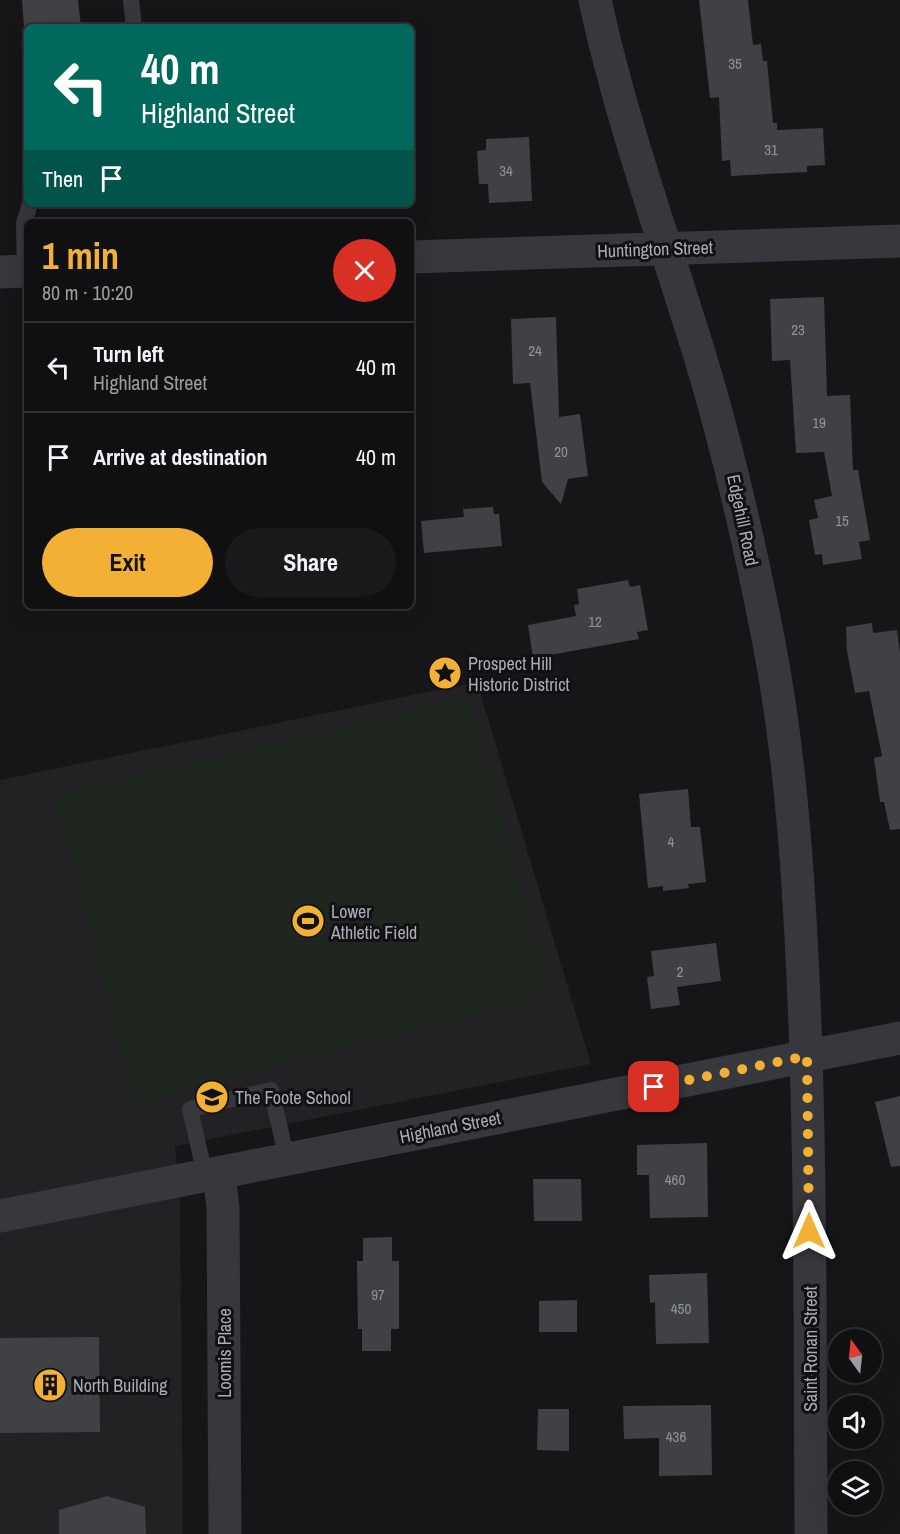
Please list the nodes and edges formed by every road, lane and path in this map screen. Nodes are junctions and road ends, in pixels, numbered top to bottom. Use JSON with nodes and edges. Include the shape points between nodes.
{"nodes":[{"id":1,"x":130,"y":0,"type":"edge"},
{"id":2,"x":595,"y":0,"type":"edge"},
{"id":3,"x":134,"y":24,"type":"edge"},
{"id":4,"x":24,"y":223,"type":"edge"},
{"id":5,"x":900,"y":241,"type":"edge"},
{"id":6,"x":667,"y":249,"type":"junction"},
{"id":7,"x":414,"y":257,"type":"edge"},
{"id":8,"x":17,"y":272,"type":"edge"},
{"id":9,"x":900,"y":1038,"type":"edge"},
{"id":10,"x":807,"y":1056,"type":"junction"},
{"id":11,"x":287,"y":1159,"type":"junction"},
{"id":12,"x":212,"y":1174,"type":"junction"},
{"id":13,"x":0,"y":1215,"type":"edge"},
{"id":14,"x":225,"y":1534,"type":"edge"},
{"id":15,"x":811,"y":1534,"type":"edge"}],
"edges":[{"from":1,"to":3,"type":"lane"},
{"from":2,"to":6,"type":"street","name":"Edgehill Road","via":[[618,95]]},
{"from":4,"to":8,"type":"lane"},
{"from":5,"to":6,"type":"street","name":"Huntington Street"},
{"from":6,"to":7,"type":"street","name":"Huntington Street"},
{"from":6,"to":10,"type":"street","name":"Edgehill Road","via":[[728,455],[770,646],[799,877]]},
{"from":9,"to":10,"type":"street","name":"Highland Street"},
{"from":10,"to":11,"type":"street","name":"Highland Street"},
{"from":10,"to":15,"type":"street","name":"Saint Ronan Street"},
{"from":11,"to":12,"type":"street","name":"Highland Street"},
{"from":11,"to":12,"type":"lane","via":[[271,1090],[190,1109]]},
{"from":12,"to":13,"type":"street","name":"Highland Street"},
{"from":12,"to":14,"type":"street","name":"Loomis Place","via":[[223,1208]]}]}
